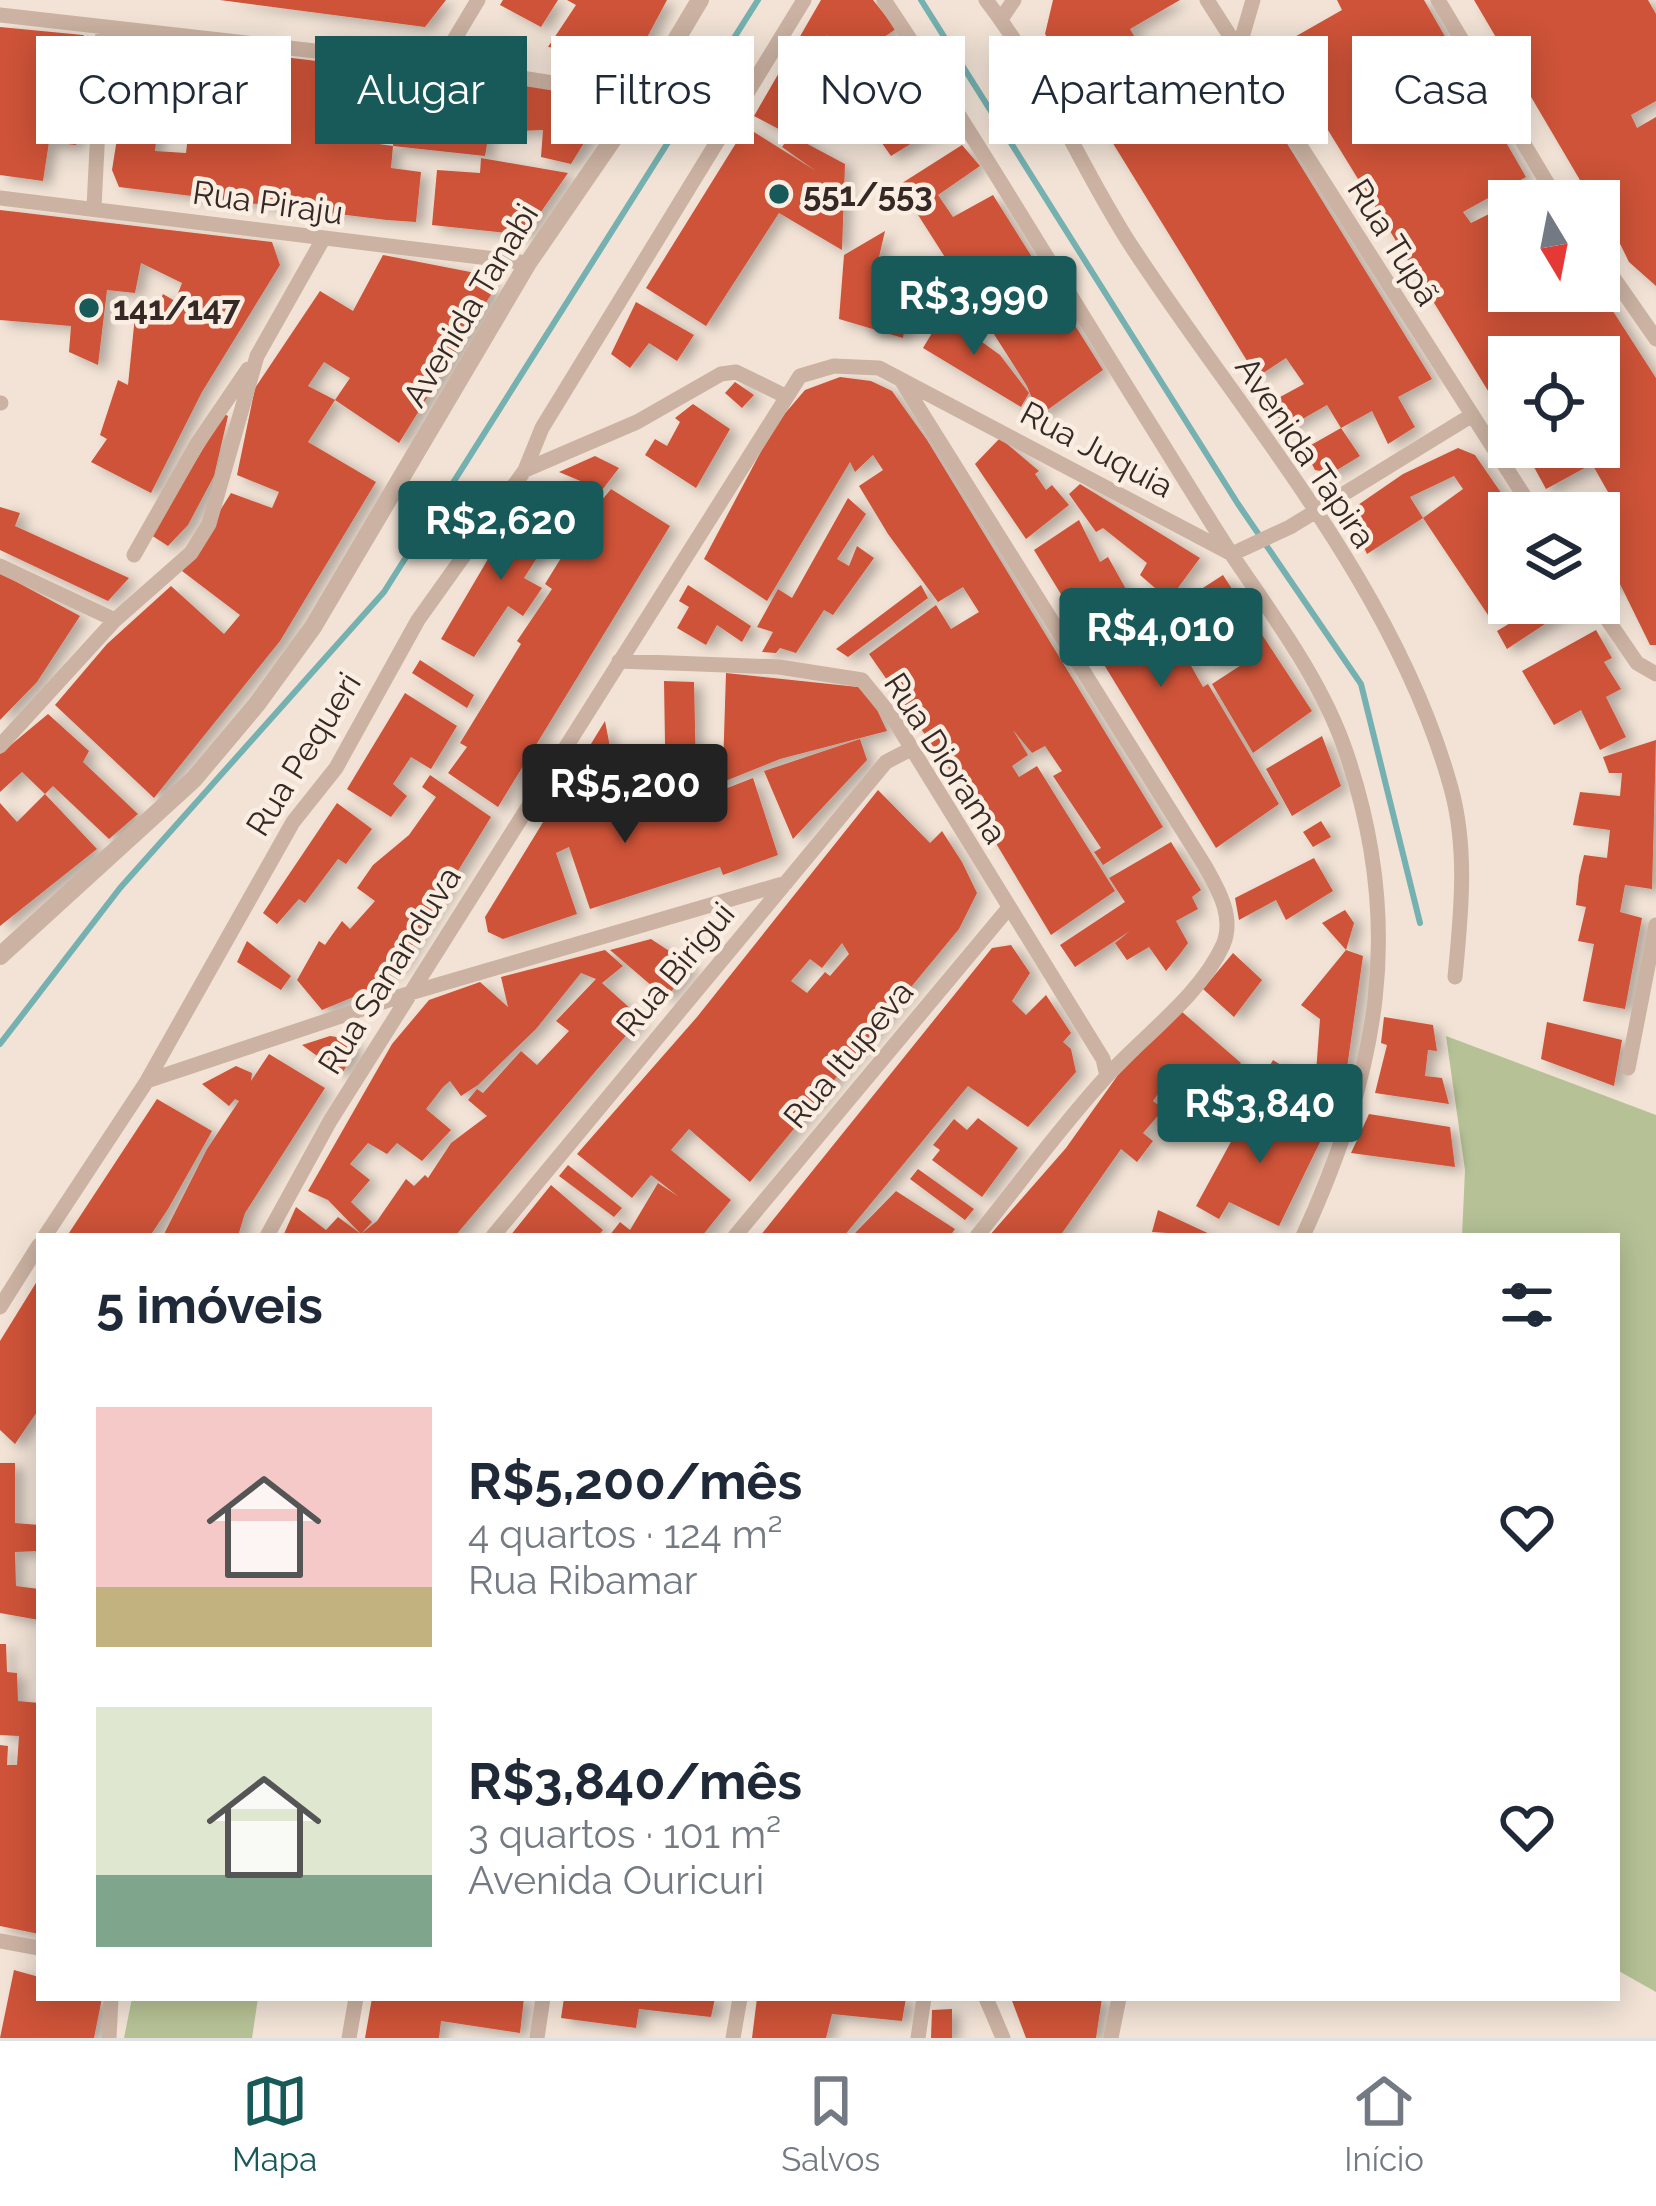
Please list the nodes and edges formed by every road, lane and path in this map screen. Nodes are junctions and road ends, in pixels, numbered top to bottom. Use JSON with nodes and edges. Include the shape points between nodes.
{"nodes":[{"id":1,"x":478,"y":0,"type":"edge"},
{"id":2,"x":700,"y":0,"type":"edge"},
{"id":3,"x":804,"y":0,"type":"edge"},
{"id":4,"x":884,"y":0,"type":"edge"},
{"id":5,"x":986,"y":0,"type":"edge"},
{"id":6,"x":1015,"y":0,"type":"edge"},
{"id":7,"x":1207,"y":0,"type":"edge"},
{"id":8,"x":1253,"y":0,"type":"edge"},
{"id":9,"x":1438,"y":0,"type":"edge"},
{"id":10,"x":0,"y":15,"type":"edge"},
{"id":11,"x":1001,"y":19,"type":"junction"},
{"id":12,"x":103,"y":28,"type":"junction"},
{"id":13,"x":456,"y":36,"type":"edge"},
{"id":14,"x":678,"y":36,"type":"edge"},
{"id":15,"x":1229,"y":36,"type":"edge"},
{"id":16,"x":1242,"y":36,"type":"edge"},
{"id":17,"x":315,"y":51,"type":"edge"},
{"id":18,"x":610,"y":144,"type":"edge"},
{"id":19,"x":1297,"y":144,"type":"edge"},
{"id":20,"x":1545,"y":180,"type":"edge"},
{"id":21,"x":0,"y":198,"type":"edge"},
{"id":22,"x":94,"y":207,"type":"junction"},
{"id":23,"x":322,"y":241,"type":"junction"},
{"id":24,"x":528,"y":263,"type":"junction"},
{"id":25,"x":1620,"y":282,"type":"edge"},
{"id":26,"x":1648,"y":315,"type":"edge"},
{"id":27,"x":1656,"y":339,"type":"edge"},
{"id":28,"x":257,"y":356,"type":"junction"},
{"id":29,"x":800,"y":376,"type":"joint"},
{"id":30,"x":899,"y":377,"type":"junction"},
{"id":31,"x":782,"y":395,"type":"junction"},
{"id":32,"x":1469,"y":417,"type":"junction"},
{"id":33,"x":525,"y":470,"type":"junction"},
{"id":34,"x":1520,"y":492,"type":"edge"},
{"id":35,"x":1314,"y":513,"type":"junction"},
{"id":36,"x":1240,"y":552,"type":"junction"},
{"id":37,"x":134,"y":555,"type":"dead end"},
{"id":38,"x":0,"y":566,"type":"edge"},
{"id":39,"x":115,"y":620,"type":"junction"},
{"id":40,"x":1610,"y":624,"type":"edge"},
{"id":41,"x":619,"y":662,"type":"junction"},
{"id":42,"x":1656,"y":674,"type":"edge"},
{"id":43,"x":0,"y":746,"type":"edge"},
{"id":44,"x":911,"y":749,"type":"junction"},
{"id":45,"x":786,"y":883,"type":"junction"},
{"id":46,"x":1007,"y":910,"type":"junction"},
{"id":47,"x":1656,"y":926,"type":"edge"},
{"id":48,"x":0,"y":956,"type":"edge"},
{"id":49,"x":1455,"y":977,"type":"dead end"},
{"id":50,"x":410,"y":993,"type":"junction"},
{"id":51,"x":1628,"y":1068,"type":"dead end"},
{"id":52,"x":1107,"y":1076,"type":"junction"},
{"id":53,"x":147,"y":1081,"type":"junction"},
{"id":54,"x":47,"y":1233,"type":"edge"},
{"id":55,"x":269,"y":1233,"type":"edge"},
{"id":56,"x":495,"y":1233,"type":"edge"},
{"id":57,"x":738,"y":1233,"type":"edge"},
{"id":58,"x":979,"y":1233,"type":"edge"},
{"id":59,"x":1305,"y":1233,"type":"edge"},
{"id":60,"x":36,"y":1250,"type":"edge"},
{"id":61,"x":0,"y":1307,"type":"edge"},
{"id":62,"x":0,"y":1941,"type":"edge"},
{"id":63,"x":36,"y":1947,"type":"edge"},
{"id":64,"x":111,"y":2001,"type":"edge"},
{"id":65,"x":355,"y":2001,"type":"edge"},
{"id":66,"x":543,"y":2001,"type":"edge"},
{"id":67,"x":739,"y":2001,"type":"edge"},
{"id":68,"x":924,"y":2001,"type":"edge"},
{"id":69,"x":987,"y":2001,"type":"edge"},
{"id":70,"x":1118,"y":2001,"type":"edge"},
{"id":71,"x":109,"y":2038,"type":"edge"},
{"id":72,"x":349,"y":2038,"type":"edge"},
{"id":73,"x":537,"y":2038,"type":"edge"},
{"id":74,"x":733,"y":2038,"type":"edge"},
{"id":75,"x":918,"y":2038,"type":"edge"},
{"id":76,"x":1003,"y":2038,"type":"edge"},
{"id":77,"x":1111,"y":2038,"type":"edge"}],
"edges":[{"from":1,"to":13,"type":"street"},
{"from":2,"to":14,"type":"street","name":"Avenida Tanabi"},
{"from":3,"to":33,"type":"street","name":"Rua Pequeri","via":[[542,428]]},
{"from":4,"to":36,"type":"street"},
{"from":5,"to":11,"type":"street","name":"Avenida Tapira"},
{"from":6,"to":11,"type":"street"},
{"from":7,"to":15,"type":"street","name":"Rua Tupã"},
{"from":8,"to":16,"type":"street"},
{"from":9,"to":20,"type":"street"},
{"from":10,"to":12,"type":"street"},
{"from":11,"to":35,"type":"street","name":"Avenida Tapira","via":[[1132,247]]},
{"from":12,"to":17,"type":"street"},
{"from":12,"to":22,"type":"street"},
{"from":18,"to":24,"type":"street","name":"Avenida Tanabi"},
{"from":19,"to":32,"type":"street","name":"Rua Tupã"},
{"from":21,"to":22,"type":"street","name":"Rua Piraju"},
{"from":22,"to":23,"type":"street","name":"Rua Piraju"},
{"from":23,"to":24,"type":"street","name":"Rua Piraju"},
{"from":23,"to":28,"type":"street"},
{"from":24,"to":48,"type":"street","name":"Avenida Tanabi","via":[[313,627],[257,704],[194,779]]},
{"from":25,"to":26,"type":"street"},
{"from":26,"to":27,"type":"street"},
{"from":28,"to":37,"type":"street"},
{"from":28,"to":39,"type":"street","via":[[209,524],[167,578]]},
{"from":29,"to":30,"type":"street","name":"Rua Juquia","via":[[854,364]]},
{"from":29,"to":31,"type":"street","name":"Rua Sananduva"},
{"from":30,"to":36,"type":"street","name":"Rua Juquia"},
{"from":30,"to":52,"type":"street","via":[[1224,901],[1223,944]]},
{"from":31,"to":33,"type":"street","via":[[736,372],[704,380],[638,422]]},
{"from":31,"to":41,"type":"street","name":"Rua Sananduva"},
{"from":32,"to":34,"type":"street","name":"Rua Tupã"},
{"from":32,"to":35,"type":"street"},
{"from":33,"to":53,"type":"street","name":"Rua Pequeri","via":[[418,620],[336,767],[293,822]]},
{"from":35,"to":36,"type":"street"},
{"from":35,"to":49,"type":"street","name":"Avenida Tapira","via":[[1380,621],[1452,790],[1462,864]]},
{"from":36,"to":59,"type":"street","via":[[1345,749],[1378,923],[1372,1044],[1345,1145]]},
{"from":38,"to":39,"type":"street"},
{"from":39,"to":43,"type":"street"},
{"from":40,"to":42,"type":"street","via":[[1637,663]]},
{"from":41,"to":44,"type":"street","name":"Rua Diorama","via":[[779,667],[862,680]]},
{"from":41,"to":50,"type":"street","name":"Rua Sananduva"},
{"from":44,"to":45,"type":"street","name":"Rua Birigui","via":[[886,762]]},
{"from":44,"to":46,"type":"street","name":"Rua Diorama"},
{"from":45,"to":50,"type":"street"},
{"from":45,"to":56,"type":"street","name":"Rua Birigui"},
{"from":46,"to":52,"type":"street","name":"Rua Diorama"},
{"from":46,"to":57,"type":"street","name":"Rua Itupeva"},
{"from":47,"to":51,"type":"street"},
{"from":50,"to":53,"type":"street"},
{"from":50,"to":55,"type":"street","name":"Rua Sananduva"},
{"from":52,"to":58,"type":"street"},
{"from":53,"to":54,"type":"street","name":"Rua Pequeri"},
{"from":60,"to":61,"type":"street"},
{"from":62,"to":63,"type":"street"},
{"from":64,"to":71,"type":"street"},
{"from":65,"to":72,"type":"street"},
{"from":66,"to":73,"type":"street"},
{"from":67,"to":74,"type":"street"},
{"from":68,"to":75,"type":"street"},
{"from":69,"to":76,"type":"street"},
{"from":70,"to":77,"type":"street"}]}
